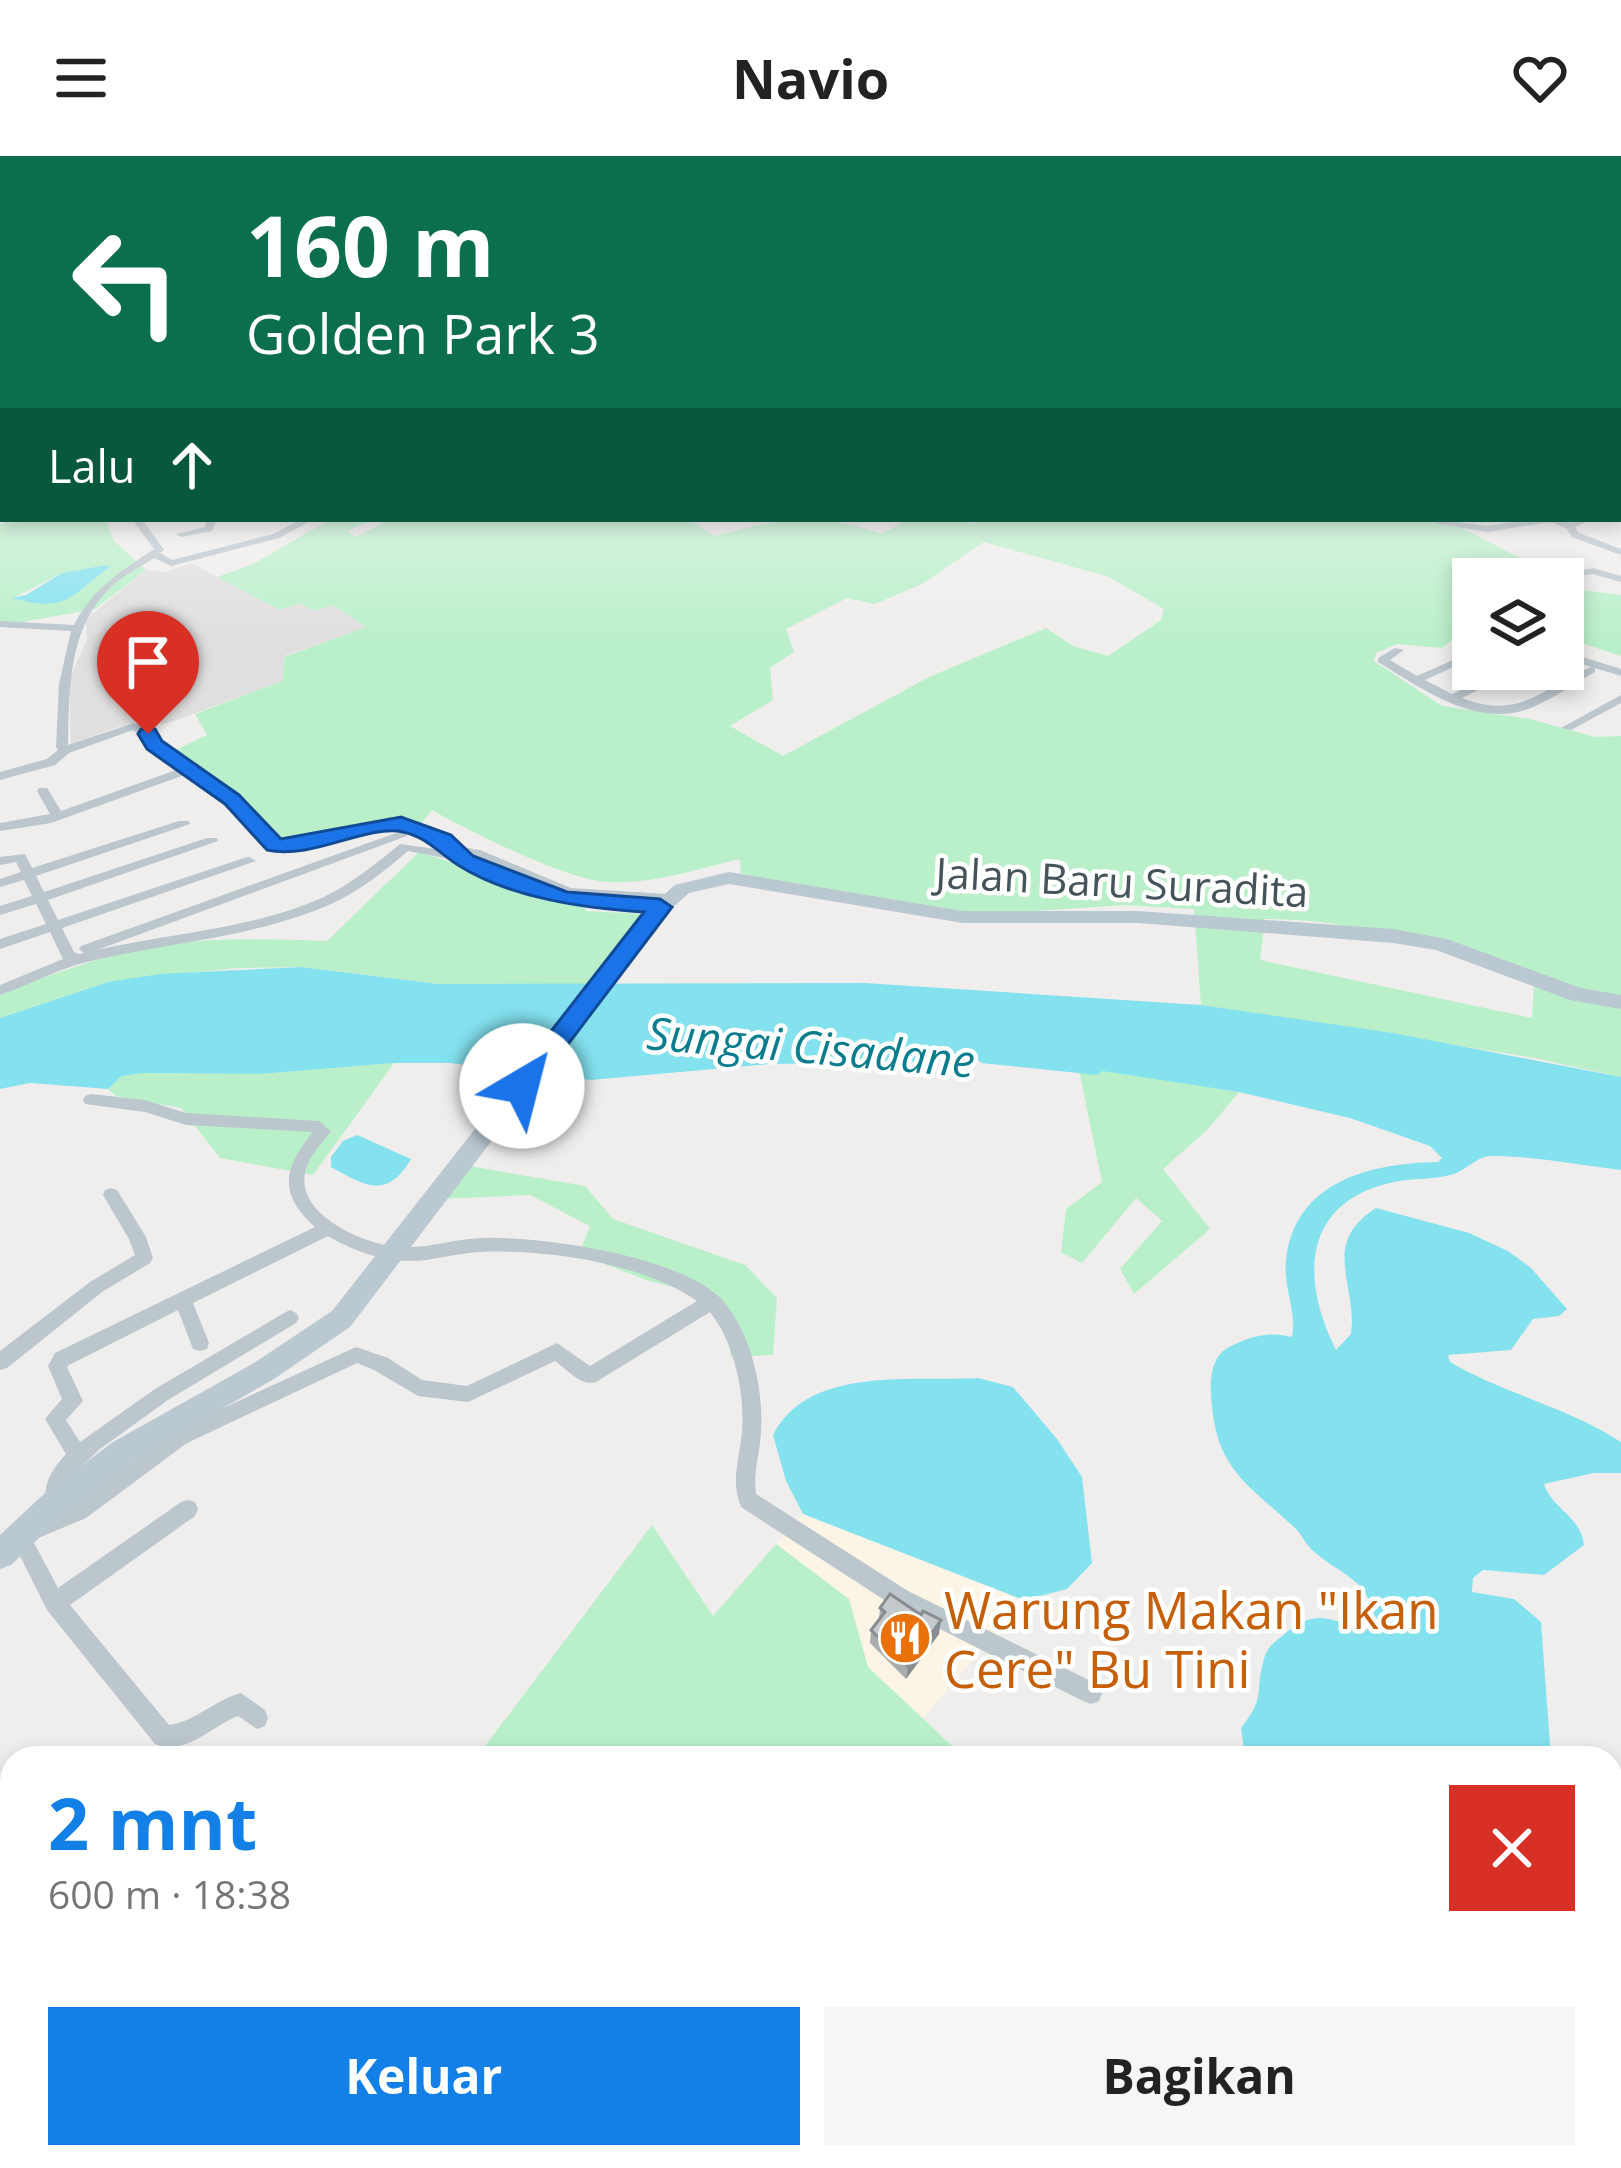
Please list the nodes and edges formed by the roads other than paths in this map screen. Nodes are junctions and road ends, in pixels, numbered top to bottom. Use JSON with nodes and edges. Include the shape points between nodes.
{"nodes":[{"id":1,"x":139,"y":522,"type":"edge"},
{"id":2,"x":211,"y":522,"type":"edge"},
{"id":3,"x":303,"y":522,"type":"edge"},
{"id":4,"x":1454,"y":522,"type":"edge"},
{"id":5,"x":1532,"y":522,"type":"edge"},
{"id":6,"x":1559,"y":522,"type":"edge"},
{"id":7,"x":1579,"y":522,"type":"edge"},
{"id":8,"x":1570,"y":526,"type":"junction"},
{"id":9,"x":181,"y":534,"type":"dead end"},
{"id":10,"x":1621,"y":552,"type":"edge"},
{"id":11,"x":154,"y":554,"type":"junction"},
{"id":12,"x":1584,"y":572,"type":"edge"},
{"id":13,"x":1621,"y":579,"type":"edge"},
{"id":14,"x":0,"y":624,"type":"edge"},
{"id":15,"x":74,"y":628,"type":"junction"},
{"id":16,"x":1399,"y":650,"type":"dead end"},
{"id":17,"x":1452,"y":664,"type":"edge"},
{"id":18,"x":1584,"y":665,"type":"edge"},
{"id":19,"x":1584,"y":667,"type":"edge"},
{"id":20,"x":1591,"y":670,"type":"junction"},
{"id":21,"x":1621,"y":676,"type":"edge"},
{"id":22,"x":1418,"y":679,"type":"junction"},
{"id":23,"x":1470,"y":690,"type":"edge"},
{"id":24,"x":1455,"y":697,"type":"junction"},
{"id":25,"x":1621,"y":698,"type":"edge"},
{"id":26,"x":1567,"y":728,"type":"dead end"},
{"id":27,"x":65,"y":750,"type":"junction"},
{"id":28,"x":190,"y":769,"type":"junction"},
{"id":29,"x":0,"y":776,"type":"edge"},
{"id":30,"x":43,"y":791,"type":"dead end"},
{"id":31,"x":57,"y":815,"type":"junction"},
{"id":32,"x":184,"y":824,"type":"dead end"},
{"id":33,"x":0,"y":827,"type":"edge"},
{"id":34,"x":401,"y":836,"type":"dead end"},
{"id":35,"x":212,"y":841,"type":"dead end"},
{"id":36,"x":460,"y":853,"type":"junction"},
{"id":37,"x":249,"y":860,"type":"dead end"},
{"id":38,"x":0,"y":861,"type":"edge"},
{"id":39,"x":29,"y":874,"type":"junction"},
{"id":40,"x":0,"y":883,"type":"edge"},
{"id":41,"x":43,"y":898,"type":"junction"},
{"id":42,"x":661,"y":906,"type":"junction"},
{"id":43,"x":0,"y":911,"type":"edge"},
{"id":44,"x":55,"y":925,"type":"junction"},
{"id":45,"x":0,"y":944,"type":"edge"},
{"id":46,"x":71,"y":957,"type":"junction"},
{"id":47,"x":0,"y":990,"type":"edge"},
{"id":48,"x":1621,"y":1002,"type":"edge"},
{"id":49,"x":91,"y":1100,"type":"dead end"},
{"id":50,"x":112,"y":1195,"type":"dead end"},
{"id":51,"x":327,"y":1228,"type":"junction"},
{"id":52,"x":394,"y":1254,"type":"junction"},
{"id":53,"x":712,"y":1301,"type":"junction"},
{"id":54,"x":184,"y":1302,"type":"junction"},
{"id":55,"x":290,"y":1318,"type":"dead end"},
{"id":56,"x":200,"y":1343,"type":"dead end"},
{"id":57,"x":0,"y":1362,"type":"edge"},
{"id":58,"x":78,"y":1456,"type":"junction"},
{"id":59,"x":55,"y":1503,"type":"junction"},
{"id":60,"x":188,"y":1509,"type":"dead end"},
{"id":61,"x":16,"y":1540,"type":"edge"},
{"id":62,"x":55,"y":1603,"type":"junction"},
{"id":63,"x":1091,"y":1693,"type":"dead end"},
{"id":64,"x":257,"y":1718,"type":"dead end"}],
"edges":[{"from":1,"to":11,"type":"street","via":[[158,545]]},
{"from":2,"to":9,"type":"street"},
{"from":3,"to":11,"type":"street","via":[[171,563]]},
{"from":4,"to":5,"type":"street","via":[[1488,529]]},
{"from":6,"to":8,"type":"street"},
{"from":7,"to":8,"type":"street"},
{"from":8,"to":10,"type":"street"},
{"from":11,"to":15,"type":"street","via":[[106,586]]},
{"from":12,"to":13,"type":"street"},
{"from":14,"to":15,"type":"street"},
{"from":15,"to":27,"type":"street","via":[[62,690]]},
{"from":16,"to":22,"type":"street","via":[[1382,661]]},
{"from":17,"to":22,"type":"street"},
{"from":18,"to":21,"type":"street"},
{"from":19,"to":20,"type":"street"},
{"from":20,"to":21,"type":"street"},
{"from":20,"to":24,"type":"street","via":[[1511,710]]},
{"from":22,"to":24,"type":"street"},
{"from":23,"to":24,"type":"street"},
{"from":25,"to":26,"type":"street"},
{"from":27,"to":28,"type":"street","via":[[135,726]]},
{"from":27,"to":29,"type":"street"},
{"from":28,"to":31,"type":"street"},
{"from":28,"to":36,"type":"street","via":[[275,845],[401,824]]},
{"from":30,"to":31,"type":"street"},
{"from":31,"to":33,"type":"street"},
{"from":32,"to":39,"type":"street"},
{"from":34,"to":46,"type":"street"},
{"from":35,"to":41,"type":"street"},
{"from":36,"to":42,"type":"street","via":[[564,899]]},
{"from":36,"to":46,"type":"street","via":[[405,847],[363,884],[259,925]]},
{"from":37,"to":44,"type":"street"},
{"from":38,"to":39,"type":"street","via":[[20,856]]},
{"from":39,"to":40,"type":"street"},
{"from":39,"to":41,"type":"street"},
{"from":41,"to":43,"type":"street"},
{"from":41,"to":44,"type":"street"},
{"from":42,"to":48,"type":"main road","name":"Jalan Baru Suradita","via":[[700,881],[729,878],[963,917],[1138,917],[1393,936]]},
{"from":42,"to":52,"type":"main road"},
{"from":44,"to":45,"type":"street"},
{"from":44,"to":46,"type":"street"},
{"from":46,"to":47,"type":"street"},
{"from":49,"to":51,"type":"street","via":[[186,1119],[313,1125],[323,1131],[302,1159],[298,1193]]},
{"from":50,"to":57,"type":"street","via":[[142,1241],[143,1258]]},
{"from":51,"to":52,"type":"street"},
{"from":51,"to":54,"type":"street"},
{"from":52,"to":53,"type":"street","via":[[561,1248],[634,1267]]},
{"from":52,"to":59,"type":"main road","via":[[327,1330],[123,1451]]},
{"from":53,"to":61,"type":"street","via":[[589,1376],[557,1351],[477,1392],[427,1390],[356,1355],[180,1437],[79,1511]]},
{"from":53,"to":63,"type":"street","via":[[729,1325],[751,1397],[748,1500],[900,1598]]},
{"from":54,"to":56,"type":"street"},
{"from":54,"to":58,"type":"street","via":[[58,1363],[74,1394],[56,1425]]},
{"from":55,"to":58,"type":"street"},
{"from":58,"to":59,"type":"street","via":[[57,1481]]},
{"from":59,"to":61,"type":"main road"},
{"from":60,"to":62,"type":"street"},
{"from":61,"to":62,"type":"street"},
{"from":62,"to":64,"type":"street","via":[[163,1736],[187,1733],[229,1706],[241,1704]]}]}
